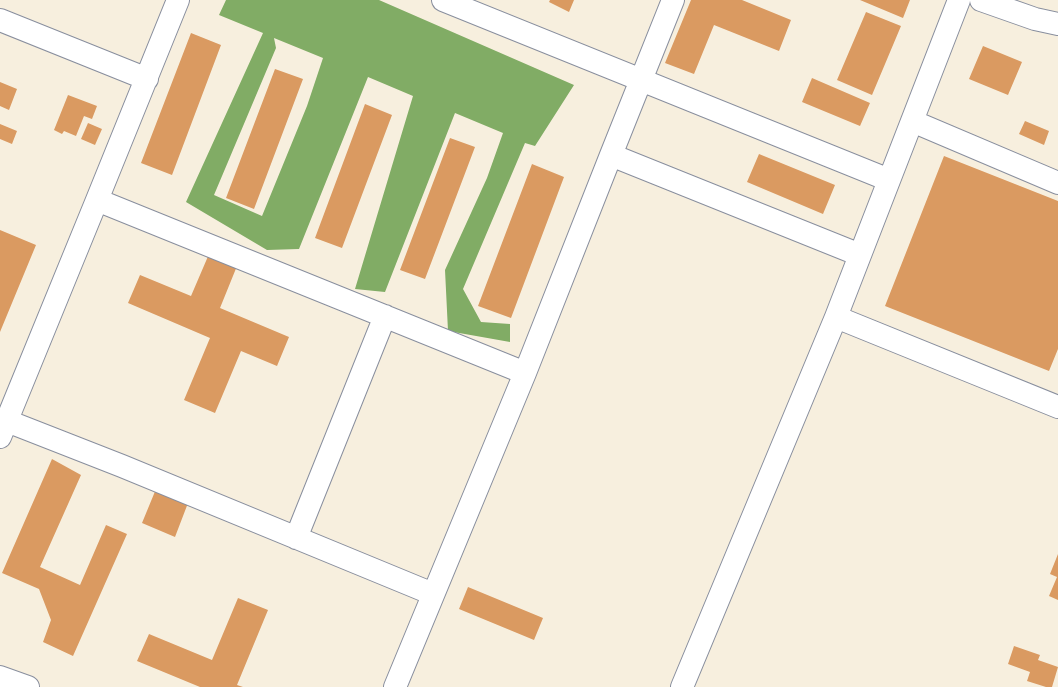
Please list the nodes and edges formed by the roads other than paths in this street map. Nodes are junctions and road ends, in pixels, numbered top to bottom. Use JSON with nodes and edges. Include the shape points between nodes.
{"nodes":[{"id":1,"x":178,"y":0,"type":"edge"},
{"id":2,"x":443,"y":0,"type":"edge"},
{"id":3,"x":673,"y":0,"type":"edge"},
{"id":4,"x":959,"y":0,"type":"edge"},
{"id":5,"x":981,"y":0,"type":"edge"},
{"id":6,"x":0,"y":20,"type":"edge"},
{"id":7,"x":1058,"y":24,"type":"edge"},
{"id":8,"x":147,"y":79,"type":"junction"},
{"id":9,"x":641,"y":80,"type":"junction"},
{"id":10,"x":912,"y":121,"type":"junction"},
{"id":11,"x":611,"y":155,"type":"junction"},
{"id":12,"x":889,"y":180,"type":"junction"},
{"id":13,"x":1058,"y":183,"type":"edge"},
{"id":14,"x":98,"y":200,"type":"junction"},
{"id":15,"x":860,"y":255,"type":"junction"},
{"id":16,"x":385,"y":316,"type":"junction"},
{"id":17,"x":836,"y":317,"type":"junction"},
{"id":18,"x":526,"y":373,"type":"junction"},
{"id":19,"x":1058,"y":407,"type":"edge"},
{"id":20,"x":3,"y":429,"type":"edge"},
{"id":21,"x":296,"y":538,"type":"junction"},
{"id":22,"x":433,"y":594,"type":"junction"},
{"id":23,"x":0,"y":677,"type":"edge"},
{"id":24,"x":28,"y":687,"type":"edge"},
{"id":25,"x":395,"y":687,"type":"edge"},
{"id":26,"x":682,"y":687,"type":"edge"}],
"edges":[{"from":1,"to":8,"type":"lane"},
{"from":2,"to":9,"type":"lane"},
{"from":3,"to":9,"type":"lane"},
{"from":4,"to":10,"type":"lane"},
{"from":5,"to":7,"type":"lane","via":[[1035,19]]},
{"from":6,"to":8,"type":"lane"},
{"from":8,"to":14,"type":"lane"},
{"from":9,"to":11,"type":"lane"},
{"from":9,"to":12,"type":"lane"},
{"from":10,"to":12,"type":"lane"},
{"from":10,"to":13,"type":"lane"},
{"from":11,"to":15,"type":"lane"},
{"from":11,"to":18,"type":"lane"},
{"from":12,"to":15,"type":"lane"},
{"from":14,"to":16,"type":"lane"},
{"from":14,"to":20,"type":"lane"},
{"from":15,"to":17,"type":"lane"},
{"from":16,"to":18,"type":"lane"},
{"from":16,"to":21,"type":"lane"},
{"from":17,"to":19,"type":"lane"},
{"from":17,"to":26,"type":"lane"},
{"from":18,"to":22,"type":"lane"},
{"from":20,"to":21,"type":"lane","via":[[122,466]]},
{"from":21,"to":22,"type":"lane"},
{"from":22,"to":25,"type":"lane"},
{"from":23,"to":24,"type":"lane"}]}
